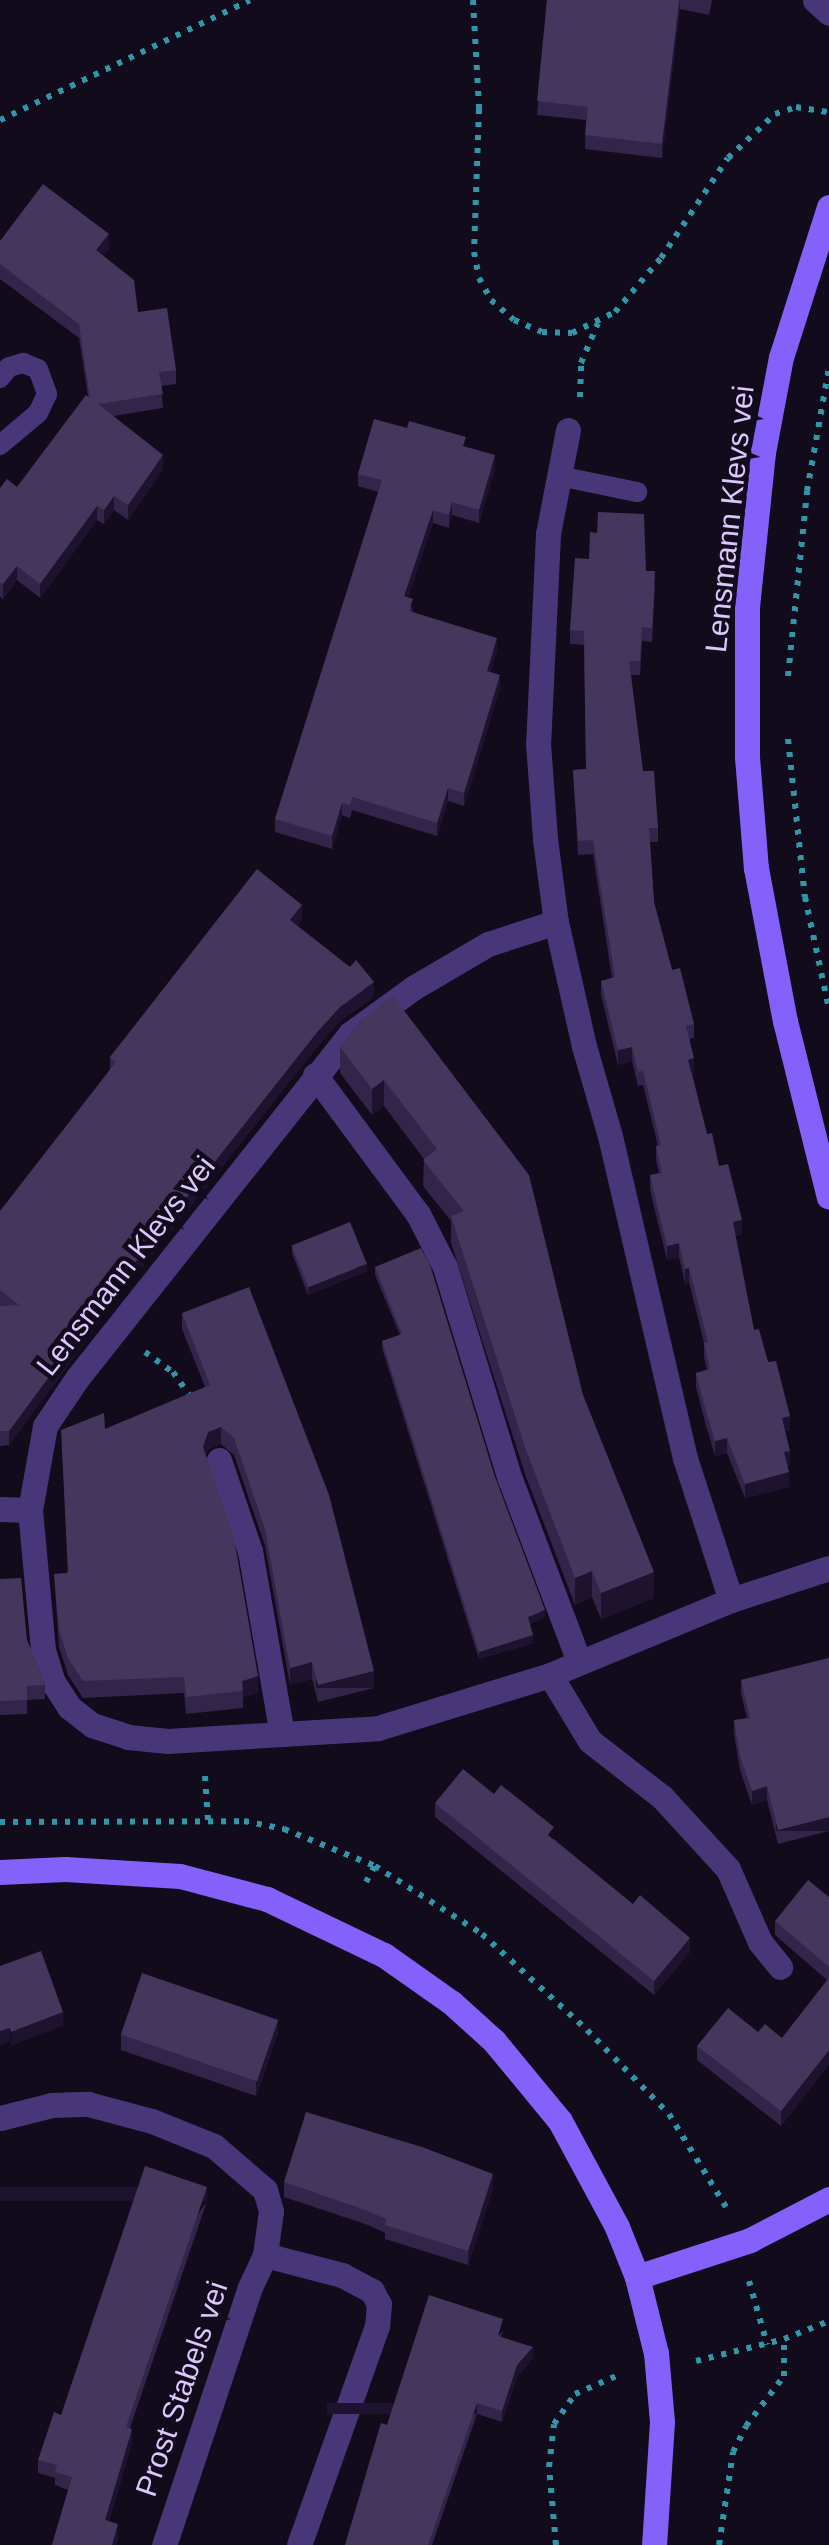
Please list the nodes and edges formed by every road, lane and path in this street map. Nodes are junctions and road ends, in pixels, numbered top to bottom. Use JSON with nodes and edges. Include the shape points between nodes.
{"nodes":[{"id":1,"x":250,"y":0,"type":"edge"},
{"id":2,"x":473,"y":0,"type":"edge"},
{"id":3,"x":815,"y":0,"type":"edge"},
{"id":4,"x":829,"y":13,"type":"edge"},
{"id":5,"x":829,"y":112,"type":"edge"},
{"id":6,"x":0,"y":120,"type":"edge"},
{"id":7,"x":829,"y":208,"type":"edge"},
{"id":8,"x":598,"y":322,"type":"junction"},
{"id":9,"x":829,"y":367,"type":"edge"},
{"id":10,"x":0,"y":378,"type":"edge"},
{"id":11,"x":568,"y":430,"type":"joint"},
{"id":12,"x":0,"y":445,"type":"edge"},
{"id":13,"x":559,"y":476,"type":"junction"},
{"id":14,"x":636,"y":492,"type":"dead end"},
{"id":15,"x":787,"y":693,"type":"dead end"},
{"id":16,"x":787,"y":729,"type":"dead end"},
{"id":17,"x":556,"y":922,"type":"junction"},
{"id":18,"x":829,"y":1009,"type":"edge"},
{"id":19,"x":315,"y":1075,"type":"junction"},
{"id":20,"x":829,"y":1197,"type":"edge"},
{"id":21,"x":116,"y":1332,"type":"junction"},
{"id":22,"x":194,"y":1405,"type":"edge"},
{"id":23,"x":219,"y":1460,"type":"dead end"},
{"id":24,"x":0,"y":1509,"type":"edge"},
{"id":25,"x":30,"y":1510,"type":"junction"},
{"id":26,"x":829,"y":1568,"type":"edge"},
{"id":27,"x":731,"y":1600,"type":"junction"},
{"id":28,"x":579,"y":1662,"type":"junction"},
{"id":29,"x":550,"y":1675,"type":"junction"},
{"id":30,"x":282,"y":1734,"type":"junction"},
{"id":31,"x":203,"y":1763,"type":"dead end"},
{"id":32,"x":208,"y":1820,"type":"dead end"},
{"id":33,"x":374,"y":1866,"type":"dead end"},
{"id":34,"x":0,"y":1872,"type":"edge"},
{"id":35,"x":366,"y":1882,"type":"dead end"},
{"id":36,"x":780,"y":1967,"type":"dead end"},
{"id":37,"x":0,"y":2118,"type":"edge"},
{"id":38,"x":829,"y":2199,"type":"edge"},
{"id":39,"x":266,"y":2255,"type":"junction"},
{"id":40,"x":636,"y":2277,"type":"junction"},
{"id":41,"x":749,"y":2281,"type":"dead end"},
{"id":42,"x":829,"y":2321,"type":"edge"},
{"id":43,"x":784,"y":2339,"type":"junction"},
{"id":44,"x":767,"y":2344,"type":"junction"},
{"id":45,"x":696,"y":2361,"type":"dead end"},
{"id":46,"x":616,"y":2376,"type":"dead end"},
{"id":47,"x":164,"y":2545,"type":"edge"},
{"id":48,"x":299,"y":2545,"type":"edge"},
{"id":49,"x":556,"y":2545,"type":"edge"},
{"id":50,"x":654,"y":2545,"type":"edge"},
{"id":51,"x":719,"y":2545,"type":"edge"}],
"edges":[{"from":1,"to":6,"type":"path"},
{"from":2,"to":8,"type":"path","via":[[478,278],[514,320],[542,332],[572,332]]},
{"from":3,"to":4,"type":"street"},
{"from":5,"to":8,"type":"path","via":[[796,107],[753,132],[634,293]]},
{"from":7,"to":20,"type":"street","name":"Lensmann Klevs vei","via":[[781,357],[763,452],[747,608],[747,757],[756,868]]},
{"from":8,"to":11,"type":"path","via":[[581,363],[576,421]]},
{"from":9,"to":15,"type":"path","via":[[794,590]]},
{"from":10,"to":12,"type":"lane","via":[[23,363],[38,369],[47,394],[38,413]]},
{"from":11,"to":13,"type":"street"},
{"from":13,"to":14,"type":"lane"},
{"from":13,"to":17,"type":"street","via":[[548,534],[538,742]]},
{"from":16,"to":18,"type":"path","via":[[805,897]]},
{"from":17,"to":19,"type":"street","name":"Lensmann Klevs vei","via":[[488,944],[413,988],[350,1034]]},
{"from":17,"to":27,"type":"street","via":[[685,1458]]},
{"from":19,"to":21,"type":"street","name":"Lensmann Klevs vei"},
{"from":19,"to":28,"type":"street","via":[[418,1214],[445,1266],[510,1479]]},
{"from":21,"to":22,"type":"path","via":[[173,1372]]},
{"from":21,"to":25,"type":"street","name":"Lensmann Klevs vei","via":[[45,1426]]},
{"from":23,"to":30,"type":"street","via":[[250,1551]]},
{"from":24,"to":25,"type":"street"},
{"from":25,"to":30,"type":"street","name":"Lensmann Klevs vei","via":[[43,1650],[52,1682],[69,1707],[92,1725],[128,1737]]},
{"from":26,"to":27,"type":"street","name":"Lensmann Klevs vei"},
{"from":27,"to":28,"type":"street","name":"Lensmann Klevs vei"},
{"from":28,"to":29,"type":"street","name":"Lensmann Klevs vei"},
{"from":29,"to":30,"type":"street","name":"Lensmann Klevs vei","via":[[378,1728]]},
{"from":29,"to":36,"type":"street","via":[[590,1741],[662,1797],[728,1870],[760,1942]]},
{"from":31,"to":32,"type":"path"},
{"from":33,"to":35,"type":"path"},
{"from":34,"to":40,"type":"street","via":[[123,1872],[212,1883],[303,1912],[384,1955],[452,2003],[528,2076],[588,2168]]},
{"from":37,"to":39,"type":"street","name":"Prost Stabels vei","via":[[88,2104],[214,2146],[265,2190],[271,2212]]},
{"from":38,"to":40,"type":"street","via":[[750,2240]]},
{"from":39,"to":47,"type":"street","name":"Prost Stabels vei"},
{"from":39,"to":48,"type":"street","name":"Prost Stabels vei","via":[[342,2275],[372,2290],[379,2304],[377,2326]]},
{"from":40,"to":50,"type":"street","via":[[656,2353],[662,2422]]},
{"from":41,"to":44,"type":"path"},
{"from":42,"to":43,"type":"path"},
{"from":43,"to":44,"type":"path"},
{"from":43,"to":51,"type":"path","via":[[784,2376],[733,2452]]},
{"from":44,"to":45,"type":"path"},
{"from":46,"to":49,"type":"path","via":[[575,2394],[554,2424],[549,2466]]}]}
